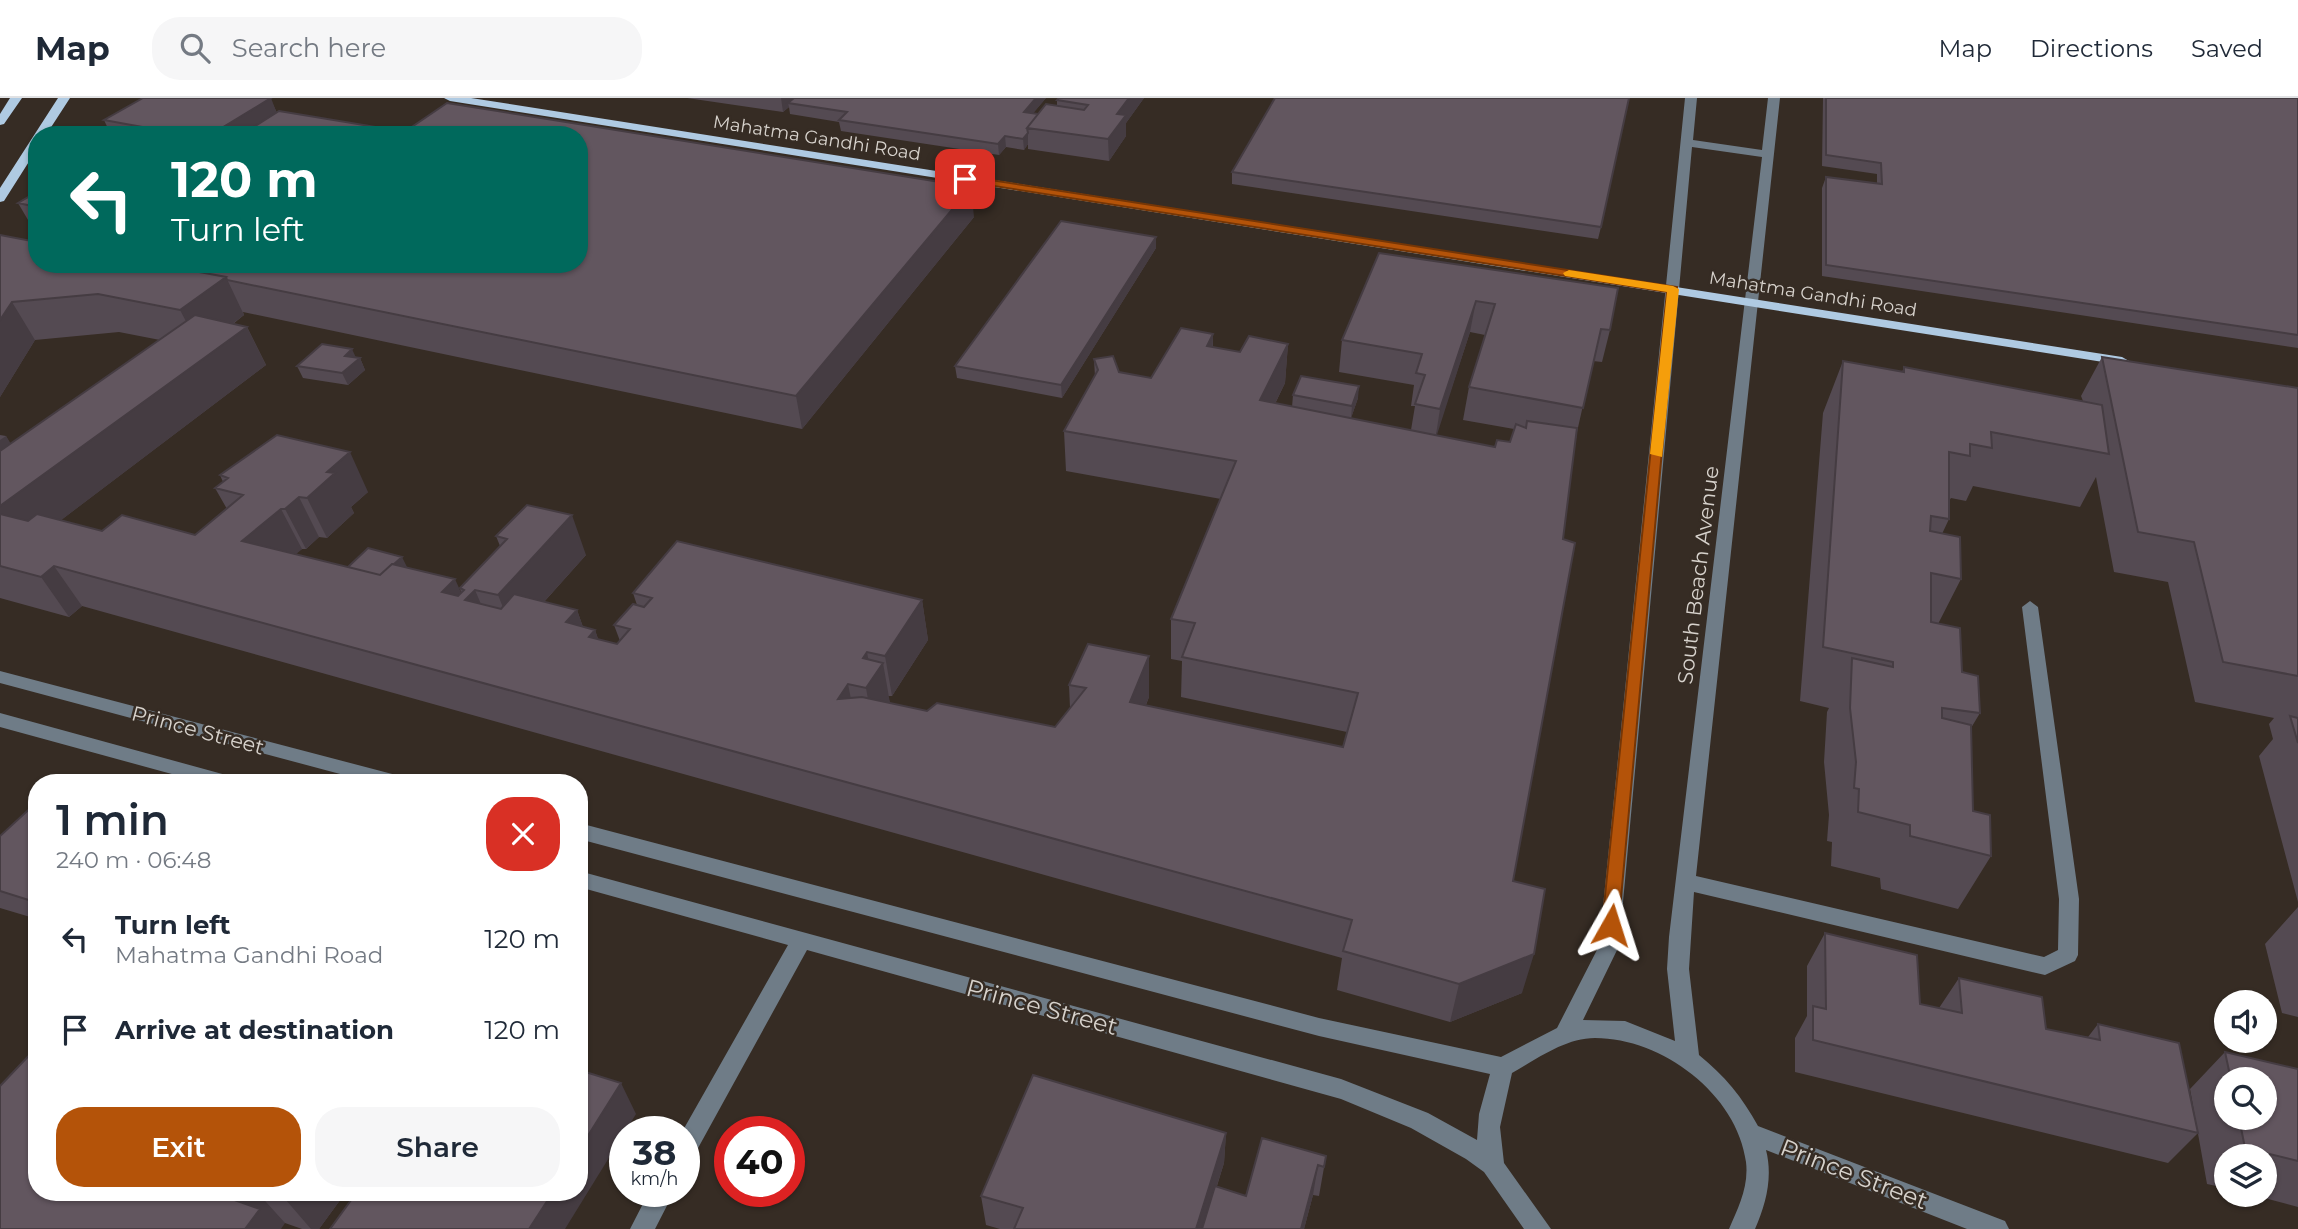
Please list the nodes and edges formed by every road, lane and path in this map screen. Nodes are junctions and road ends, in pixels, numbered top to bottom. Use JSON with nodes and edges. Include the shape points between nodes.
{"nodes":[{"id":1,"x":16,"y":98,"type":"edge"},
{"id":2,"x":64,"y":98,"type":"edge"},
{"id":3,"x":81,"y":98,"type":"edge"},
{"id":4,"x":450,"y":98,"type":"edge"},
{"id":5,"x":1691,"y":98,"type":"edge"},
{"id":6,"x":1774,"y":98,"type":"edge"},
{"id":7,"x":53,"y":113,"type":"junction"},
{"id":8,"x":0,"y":122,"type":"edge"},
{"id":9,"x":45,"y":126,"type":"edge"},
{"id":10,"x":1687,"y":143,"type":"junction"},
{"id":11,"x":28,"y":153,"type":"edge"},
{"id":12,"x":1768,"y":154,"type":"junction"},
{"id":13,"x":0,"y":198,"type":"edge"},
{"id":14,"x":1673,"y":289,"type":"junction"},
{"id":15,"x":1753,"y":301,"type":"junction"},
{"id":16,"x":2131,"y":363,"type":"edge"},
{"id":17,"x":2030,"y":607,"type":"dead end"},
{"id":18,"x":0,"y":677,"type":"edge"},
{"id":19,"x":0,"y":720,"type":"edge"},
{"id":20,"x":197,"y":774,"type":"edge"},
{"id":21,"x":366,"y":774,"type":"edge"},
{"id":22,"x":588,"y":833,"type":"edge"},
{"id":23,"x":588,"y":882,"type":"edge"},
{"id":24,"x":1685,"y":882,"type":"junction"},
{"id":25,"x":801,"y":941,"type":"junction"},
{"id":26,"x":1565,"y":1033,"type":"junction"},
{"id":27,"x":1688,"y":1057,"type":"junction"},
{"id":28,"x":1503,"y":1067,"type":"junction"},
{"id":29,"x":700,"y":1122,"type":"edge"},
{"id":30,"x":1750,"y":1133,"type":"junction"},
{"id":31,"x":1492,"y":1164,"type":"junction"},
{"id":32,"x":654,"y":1207,"type":"edge"},
{"id":33,"x":642,"y":1229,"type":"edge"},
{"id":34,"x":1539,"y":1229,"type":"edge"},
{"id":35,"x":1741,"y":1229,"type":"edge"},
{"id":36,"x":1997,"y":1229,"type":"edge"}],
"edges":[{"from":1,"to":8,"type":"main road"},
{"from":2,"to":7,"type":"main road"},
{"from":3,"to":7,"type":"main road"},
{"from":4,"to":14,"type":"main road","name":"Mahatma Gandhi Road"},
{"from":5,"to":10,"type":"street"},
{"from":6,"to":12,"type":"street","name":"South Beach Avenue"},
{"from":7,"to":9,"type":"main road"},
{"from":10,"to":12,"type":"street"},
{"from":10,"to":14,"type":"street"},
{"from":11,"to":13,"type":"main road"},
{"from":12,"to":15,"type":"street","name":"South Beach Avenue"},
{"from":14,"to":15,"type":"main road","name":"Mahatma Gandhi Road"},
{"from":14,"to":26,"type":"street","via":[[1609,947]]},
{"from":15,"to":16,"type":"main road","name":"Mahatma Gandhi Road"},
{"from":15,"to":24,"type":"street","name":"South Beach Avenue"},
{"from":17,"to":24,"type":"street","via":[[2070,899],[2068,955],[2045,966]]},
{"from":18,"to":21,"type":"street","name":"Prince Street"},
{"from":19,"to":20,"type":"street","name":"Prince Street"},
{"from":22,"to":28,"type":"street","via":[[1319,1027]]},
{"from":23,"to":25,"type":"street","name":"Prince Street"},
{"from":24,"to":27,"type":"street","name":"South Beach Avenue","via":[[1678,969]]},
{"from":25,"to":29,"type":"street"},
{"from":25,"to":31,"type":"street","name":"Prince Street","via":[[1341,1089],[1412,1115],[1463,1141]]},
{"from":26,"to":27,"type":"street","via":[[1596,1028],[1643,1035]]},
{"from":26,"to":28,"type":"street"},
{"from":27,"to":30,"type":"street","via":[[1726,1091]]},
{"from":28,"to":31,"type":"street","via":[[1489,1129]]},
{"from":30,"to":35,"type":"street","via":[[1759,1179],[1748,1221]]},
{"from":30,"to":36,"type":"street","name":"Prince Street"},
{"from":31,"to":34,"type":"street","name":"Prince Street"},
{"from":32,"to":33,"type":"street"}]}
